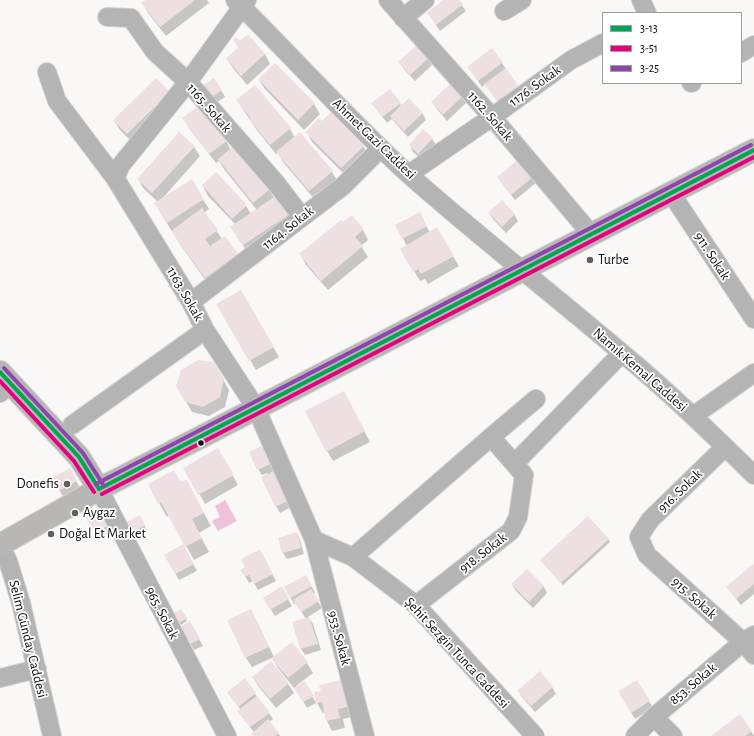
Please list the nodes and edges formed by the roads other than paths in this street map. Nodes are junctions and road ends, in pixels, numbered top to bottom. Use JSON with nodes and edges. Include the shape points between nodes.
{"nodes":[{"id":1,"x":388,"y":0,"type":"edge"},
{"id":2,"x":425,"y":0,"type":"edge"},
{"id":3,"x":522,"y":0,"type":"edge"},
{"id":4,"x":641,"y":0,"type":"edge"},
{"id":5,"x":241,"y":2,"type":"edge"},
{"id":6,"x":504,"y":12,"type":"dead end"},
{"id":7,"x":647,"y":12,"type":"edge"},
{"id":8,"x":107,"y":17,"type":"dead end"},
{"id":9,"x":402,"y":18,"type":"junction"},
{"id":10,"x":602,"y":44,"type":"edge"},
{"id":11,"x":754,"y":45,"type":"edge"},
{"id":12,"x":742,"y":52,"type":"edge"},
{"id":13,"x":47,"y":72,"type":"dead end"},
{"id":14,"x":188,"y":82,"type":"junction"},
{"id":15,"x":492,"y":117,"type":"junction"},
{"id":16,"x":381,"y":148,"type":"junction"},
{"id":17,"x":754,"y":150,"type":"edge"},
{"id":18,"x":409,"y":174,"type":"junction"},
{"id":19,"x":115,"y":178,"type":"junction"},
{"id":20,"x":671,"y":193,"type":"junction"},
{"id":21,"x":302,"y":217,"type":"junction"},
{"id":22,"x":591,"y":234,"type":"junction"},
{"id":23,"x":522,"y":270,"type":"junction"},
{"id":24,"x":191,"y":302,"type":"junction"},
{"id":25,"x":752,"y":310,"type":"edge"},
{"id":26,"x":205,"y":330,"type":"junction"},
{"id":27,"x":622,"y":353,"type":"junction"},
{"id":28,"x":754,"y":373,"type":"edge"},
{"id":29,"x":4,"y":383,"type":"edge"},
{"id":30,"x":536,"y":399,"type":"dead end"},
{"id":31,"x":256,"y":408,"type":"junction"},
{"id":32,"x":693,"y":416,"type":"junction"},
{"id":33,"x":72,"y":425,"type":"dead end"},
{"id":34,"x":491,"y":437,"type":"junction"},
{"id":35,"x":725,"y":447,"type":"junction"},
{"id":36,"x":515,"y":463,"type":"junction"},
{"id":37,"x":754,"y":475,"type":"edge"},
{"id":38,"x":99,"y":489,"type":"junction"},
{"id":39,"x":640,"y":537,"type":"joint"},
{"id":40,"x":314,"y":540,"type":"junction"},
{"id":41,"x":0,"y":544,"type":"edge"},
{"id":42,"x":353,"y":557,"type":"junction"},
{"id":43,"x":416,"y":605,"type":"junction"},
{"id":44,"x":750,"y":644,"type":"edge"},
{"id":45,"x":36,"y":669,"type":"junction"},
{"id":46,"x":0,"y":678,"type":"edge"},
{"id":47,"x":654,"y":717,"type":"junction"},
{"id":48,"x":52,"y":736,"type":"edge"},
{"id":49,"x":227,"y":736,"type":"edge"},
{"id":50,"x":365,"y":736,"type":"edge"},
{"id":51,"x":535,"y":736,"type":"edge"},
{"id":52,"x":635,"y":736,"type":"edge"},
{"id":53,"x":673,"y":736,"type":"edge"}],
"edges":[{"from":1,"to":9,"type":"street","name":"1162. Sokak"},
{"from":2,"to":9,"type":"street"},
{"from":3,"to":6,"type":"street"},
{"from":4,"to":7,"type":"street"},
{"from":5,"to":14,"type":"street"},
{"from":5,"to":16,"type":"street","name":"Ahmet Gazi Caddesi"},
{"from":8,"to":14,"type":"street","name":"1165. Sokak","via":[[131,18],[155,52]]},
{"from":9,"to":15,"type":"street","name":"1162. Sokak"},
{"from":10,"to":15,"type":"street","name":"1176. Sokak","via":[[571,60]]},
{"from":11,"to":12,"type":"street"},
{"from":13,"to":19,"type":"street","name":"1163. Sokak","via":[[57,101]]},
{"from":14,"to":19,"type":"street","via":[[121,165]]},
{"from":14,"to":21,"type":"street","name":"1165. Sokak","via":[[276,183]]},
{"from":15,"to":18,"type":"street","name":"1176. Sokak"},
{"from":15,"to":22,"type":"street","name":"1162. Sokak"},
{"from":16,"to":18,"type":"street","name":"Ahmet Gazi Caddesi"},
{"from":16,"to":21,"type":"street","name":"1164. Sokak","via":[[343,186]]},
{"from":17,"to":20,"type":"main road"},
{"from":18,"to":23,"type":"street","name":"Ahmet Gazi Caddesi"},
{"from":19,"to":24,"type":"street","name":"1163. Sokak"},
{"from":20,"to":22,"type":"main road"},
{"from":20,"to":25,"type":"street","name":"911. Sokak"},
{"from":21,"to":24,"type":"street","name":"1164. Sokak"},
{"from":22,"to":23,"type":"main road"},
{"from":23,"to":27,"type":"street","name":"Namık Kemal Caddesi"},
{"from":23,"to":31,"type":"main road"},
{"from":24,"to":26,"type":"street","name":"1163. Sokak"},
{"from":26,"to":31,"type":"street","name":"1163. Sokak"},
{"from":26,"to":33,"type":"street"},
{"from":27,"to":32,"type":"street","name":"Namık Kemal Caddesi"},
{"from":27,"to":36,"type":"street"},
{"from":28,"to":32,"type":"street"},
{"from":29,"to":38,"type":"main road","via":[[80,457]]},
{"from":30,"to":34,"type":"street"},
{"from":31,"to":38,"type":"main road"},
{"from":31,"to":40,"type":"street"},
{"from":32,"to":35,"type":"street","name":"Namık Kemal Caddesi"},
{"from":34,"to":36,"type":"street","name":"918. Sokak"},
{"from":34,"to":42,"type":"street"},
{"from":35,"to":37,"type":"street","name":"Namık Kemal Caddesi"},
{"from":35,"to":39,"type":"street","name":"916. Sokak","via":[[650,520]]},
{"from":36,"to":43,"type":"street","name":"918. Sokak","via":[[524,475],[518,517],[511,531]]},
{"from":38,"to":41,"type":"main road"},
{"from":38,"to":49,"type":"street","name":"965. Sokak"},
{"from":39,"to":44,"type":"street","name":"915. Sokak","via":[[647,555]]},
{"from":40,"to":42,"type":"street","name":"Şehit Sezgin Tunca Caddesi"},
{"from":40,"to":50,"type":"street","name":"953. Sokak"},
{"from":41,"to":45,"type":"street","name":"Selim Günday Caddesi","via":[[22,603]]},
{"from":42,"to":43,"type":"street","name":"Şehit Sezgin Tunca Caddesi"},
{"from":43,"to":51,"type":"street","name":"Şehit Sezgin Tunca Caddesi"},
{"from":44,"to":47,"type":"street","name":"853. Sokak"},
{"from":45,"to":46,"type":"street"},
{"from":45,"to":48,"type":"street","name":"Selim Günday Caddesi"},
{"from":47,"to":52,"type":"street","name":"853. Sokak"},
{"from":47,"to":53,"type":"street"}]}
